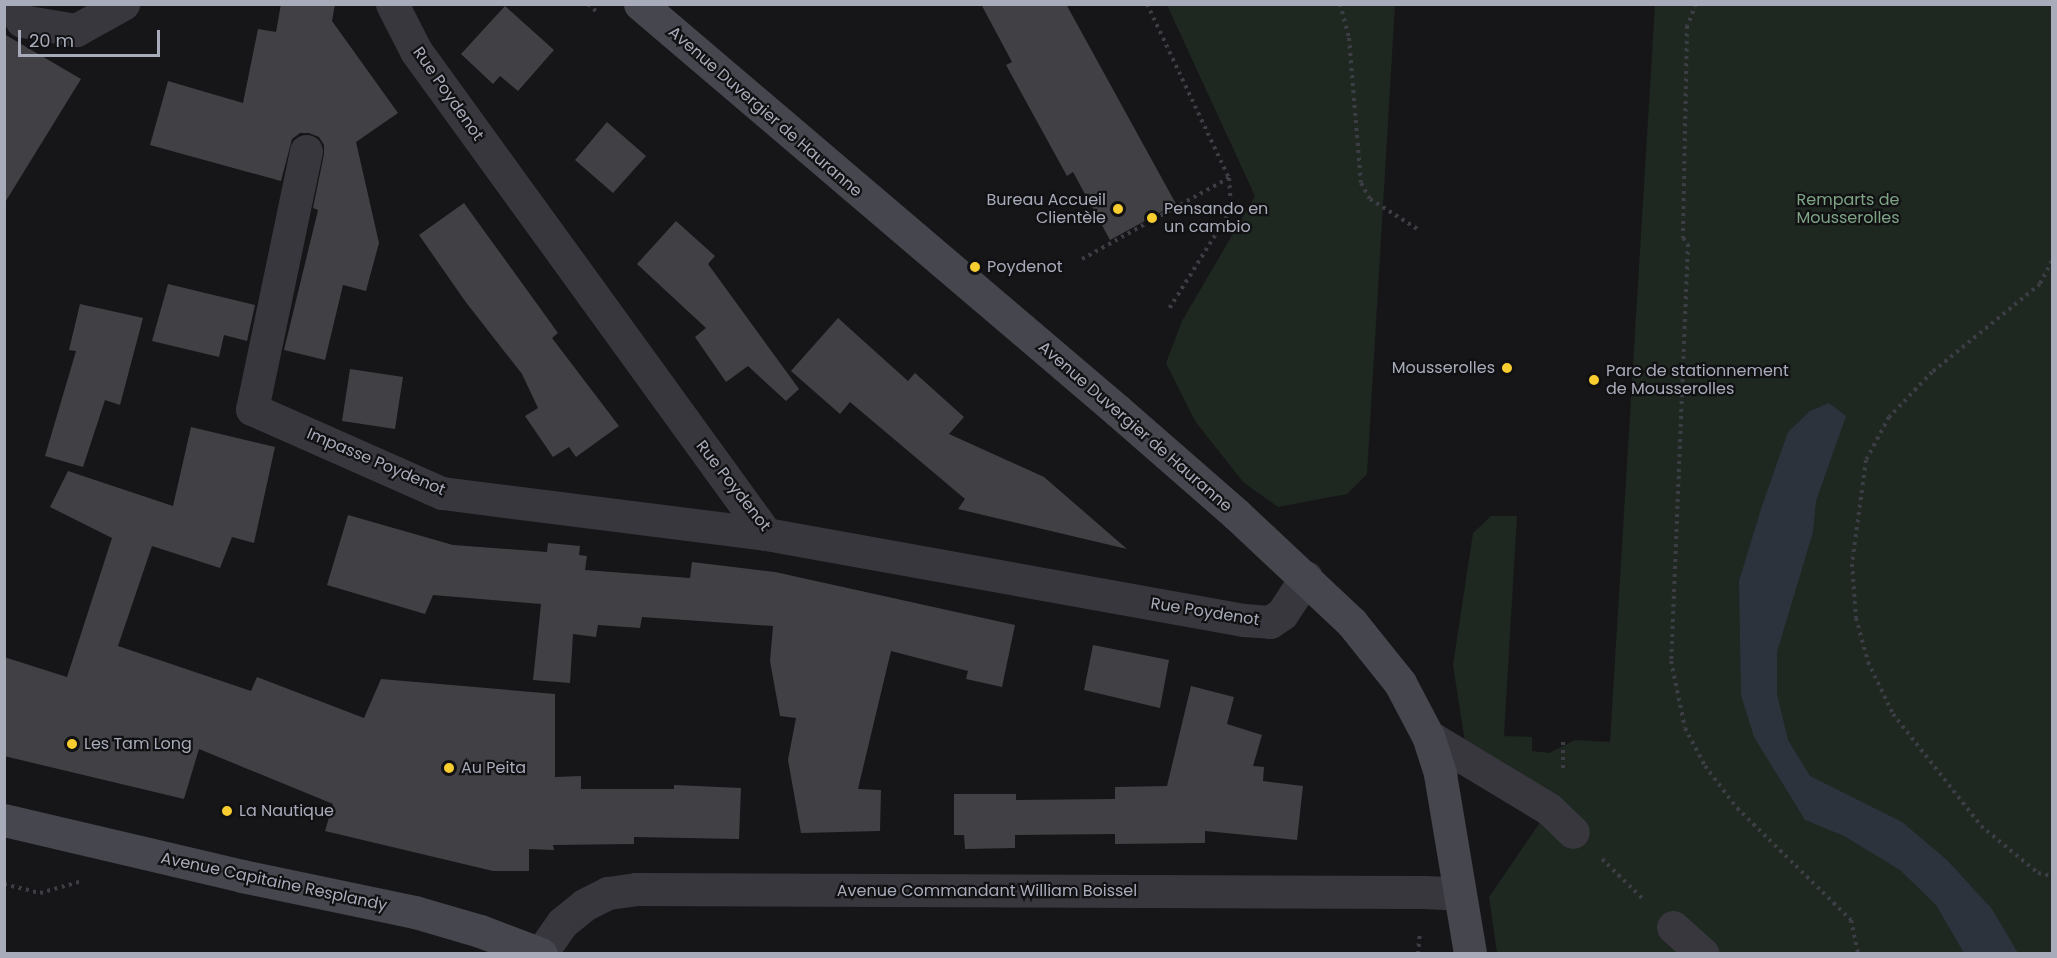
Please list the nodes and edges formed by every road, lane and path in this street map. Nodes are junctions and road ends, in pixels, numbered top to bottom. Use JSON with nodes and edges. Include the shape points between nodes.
{"nodes":[{"id":1,"x":11,"y":4,"type":"edge"},
{"id":2,"x":123,"y":4,"type":"edge"},
{"id":3,"x":392,"y":4,"type":"edge"},
{"id":4,"x":588,"y":4,"type":"edge"},
{"id":5,"x":640,"y":4,"type":"edge"},
{"id":6,"x":1147,"y":4,"type":"edge"},
{"id":7,"x":1340,"y":4,"type":"edge"},
{"id":8,"x":1696,"y":4,"type":"edge"},
{"id":9,"x":605,"y":19,"type":"dead end"},
{"id":10,"x":306,"y":152,"type":"dead end"},
{"id":11,"x":1229,"y":178,"type":"junction"},
{"id":12,"x":1419,"y":230,"type":"dead end"},
{"id":13,"x":1082,"y":259,"type":"dead end"},
{"id":14,"x":2052,"y":261,"type":"edge"},
{"id":15,"x":1169,"y":309,"type":"dead end"},
{"id":16,"x":766,"y":534,"type":"junction"},
{"id":17,"x":1305,"y":578,"type":"junction"},
{"id":18,"x":1428,"y":736,"type":"junction"},
{"id":19,"x":4,"y":820,"type":"edge"},
{"id":20,"x":1573,"y":832,"type":"joint"},
{"id":21,"x":2052,"y":876,"type":"edge"},
{"id":22,"x":1424,"y":892,"type":"junction"},
{"id":23,"x":1459,"y":894,"type":"junction"},
{"id":24,"x":1673,"y":927,"type":"joint"},
{"id":25,"x":541,"y":953,"type":"edge"},
{"id":26,"x":1418,"y":954,"type":"edge"},
{"id":27,"x":1470,"y":954,"type":"edge"},
{"id":28,"x":1703,"y":954,"type":"edge"},
{"id":29,"x":1858,"y":954,"type":"edge"}],
"edges":[{"from":1,"to":2,"type":"street","via":[[22,21],[76,30]]},
{"from":3,"to":16,"type":"street","name":"Rue Poydenot","via":[[416,51]]},
{"from":4,"to":9,"type":"path"},
{"from":5,"to":17,"type":"main road","name":"Avenue Duvergier de Hauranne","via":[[1118,411]]},
{"from":6,"to":11,"type":"path"},
{"from":7,"to":12,"type":"path","via":[[1349,38],[1361,183],[1370,199]]},
{"from":8,"to":29,"type":"path","via":[[1687,26],[1683,238],[1688,244],[1671,662],[1685,728],[1705,766],[1737,808],[1851,920]]},
{"from":10,"to":16,"type":"street","name":"Impasse Poydenot","via":[[252,409],[442,493]]},
{"from":11,"to":13,"type":"path"},
{"from":11,"to":15,"type":"path","via":[[1231,210]]},
{"from":14,"to":21,"type":"path","via":[[2040,284],[1932,372],[1889,417],[1866,460],[1852,564],[1856,618],[1868,662],[1893,714],[1981,826],[2038,873]]},
{"from":16,"to":17,"type":"street","name":"Rue Poydenot","via":[[1243,620],[1270,622],[1282,614]]},
{"from":17,"to":18,"type":"main road","name":"Avenue Duvergier de Hauranne","via":[[1352,623],[1400,684]]},
{"from":18,"to":20,"type":"street","via":[[1549,809]]},
{"from":18,"to":23,"type":"main road","name":"Avenue Duvergier de Hauranne","via":[[1440,774]]},
{"from":19,"to":25,"type":"main road","name":"Avenue Capitaine Resplandy","via":[[415,912]]},
{"from":20,"to":24,"type":"path"},
{"from":22,"to":23,"type":"street","name":"Avenue Commandant William Boissel"},
{"from":22,"to":25,"type":"street","name":"Avenue Commandant William Boissel","via":[[636,889],[608,893],[584,905],[562,923]]},
{"from":22,"to":26,"type":"path"},
{"from":23,"to":27,"type":"main road","name":"Avenue Duvergier de Hauranne"},
{"from":24,"to":28,"type":"street"}]}
